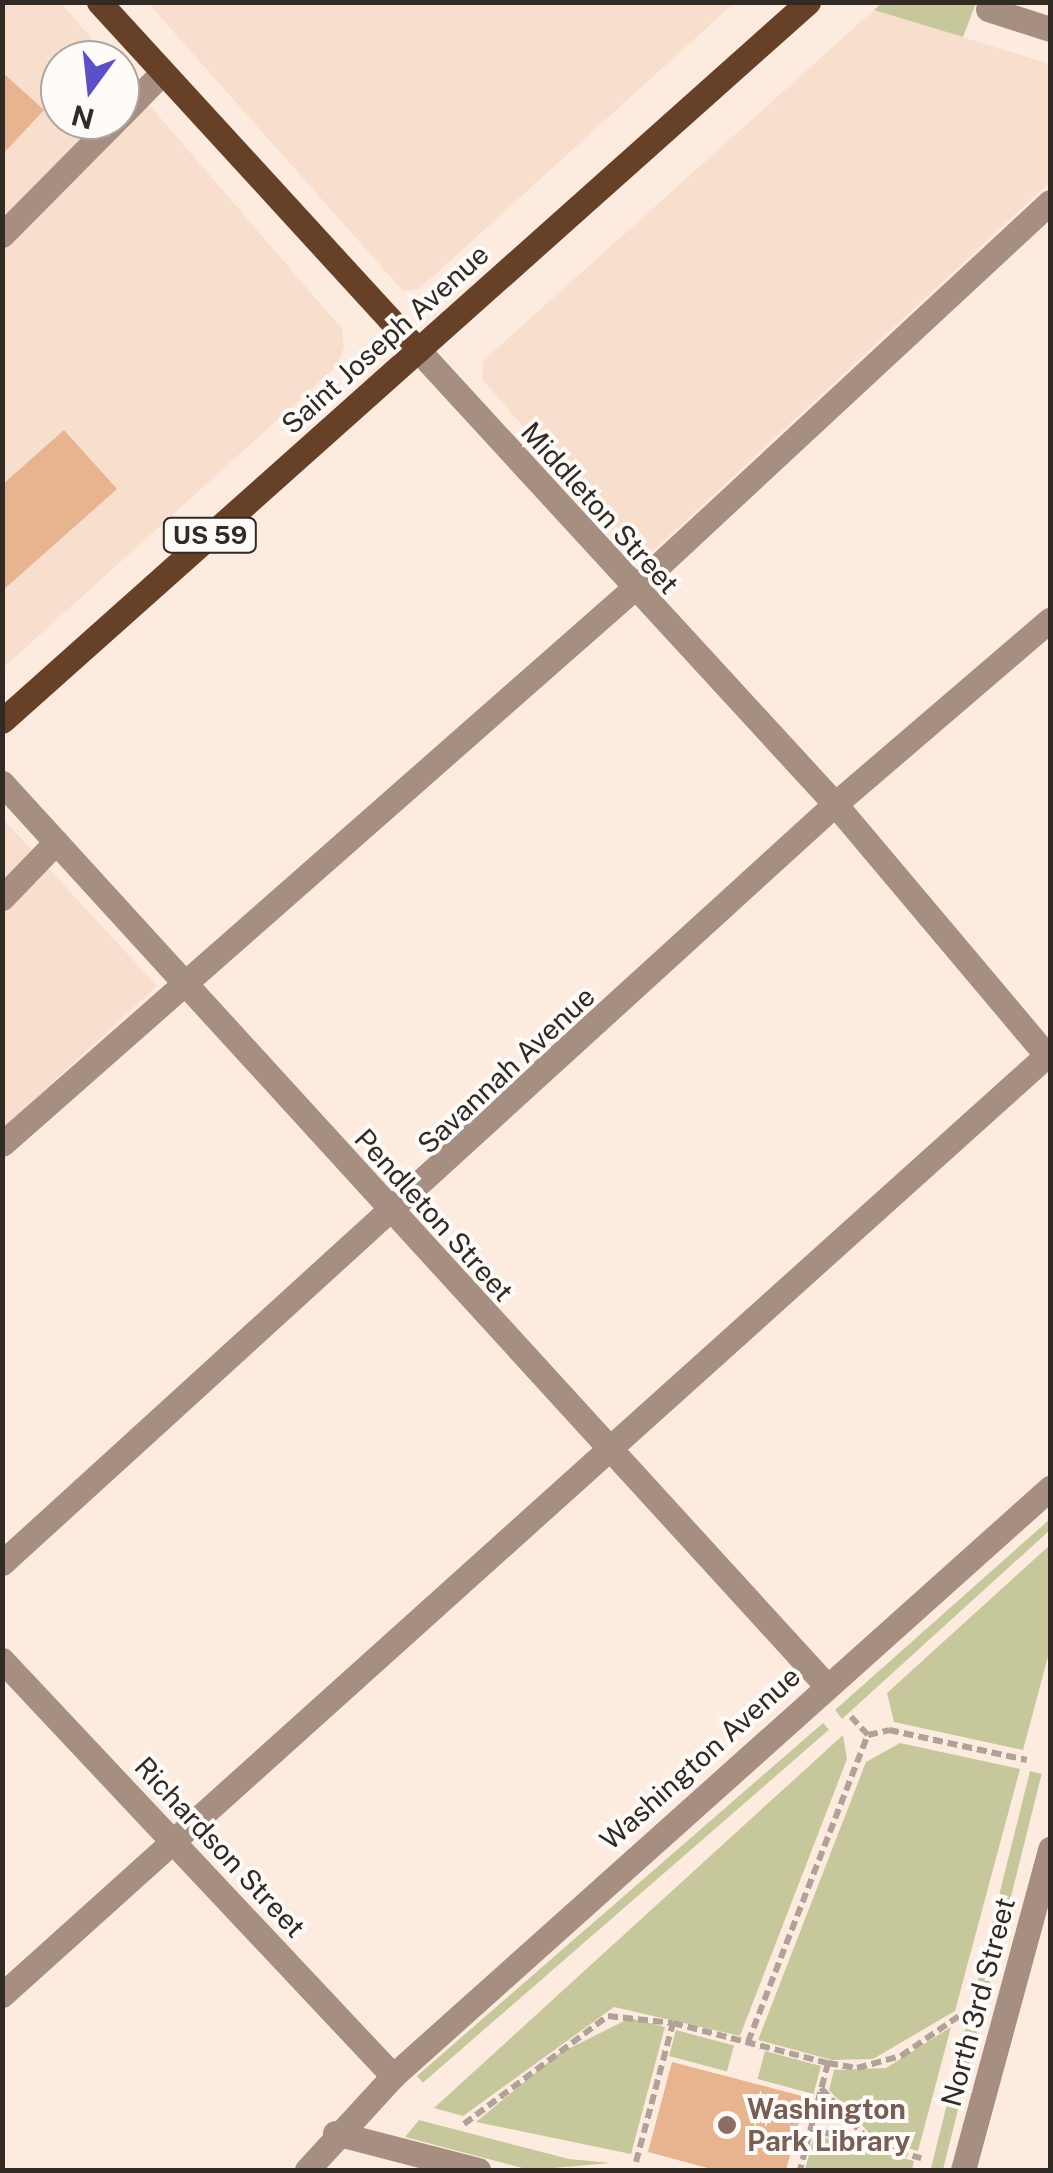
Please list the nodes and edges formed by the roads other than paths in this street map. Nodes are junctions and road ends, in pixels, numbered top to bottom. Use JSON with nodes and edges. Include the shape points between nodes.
{"nodes":[{"id":1,"x":99,"y":2,"type":"edge"},
{"id":2,"x":808,"y":2,"type":"edge"},
{"id":3,"x":988,"y":8,"type":"dead end"},
{"id":4,"x":1050,"y":29,"type":"edge"},
{"id":5,"x":162,"y":73,"type":"junction"},
{"id":6,"x":140,"y":96,"type":"edge"},
{"id":7,"x":96,"y":140,"type":"edge"},
{"id":8,"x":1050,"y":202,"type":"edge"},
{"id":9,"x":2,"y":235,"type":"edge"},
{"id":10,"x":418,"y":350,"type":"junction"},
{"id":11,"x":632,"y":590,"type":"junction"},
{"id":12,"x":1050,"y":620,"type":"edge"},
{"id":13,"x":2,"y":721,"type":"edge"},
{"id":14,"x":2,"y":783,"type":"edge"},
{"id":15,"x":835,"y":804,"type":"junction"},
{"id":16,"x":56,"y":842,"type":"junction"},
{"id":17,"x":2,"y":898,"type":"edge"},
{"id":18,"x":180,"y":980,"type":"junction"},
{"id":19,"x":1049,"y":1057,"type":"edge"},
{"id":20,"x":2,"y":1144,"type":"edge"},
{"id":21,"x":394,"y":1216,"type":"junction"},
{"id":22,"x":609,"y":1455,"type":"junction"},
{"id":23,"x":1050,"y":1488,"type":"edge"},
{"id":24,"x":2,"y":1563,"type":"edge"},
{"id":25,"x":2,"y":1660,"type":"edge"},
{"id":26,"x":826,"y":1684,"type":"junction"},
{"id":27,"x":172,"y":1840,"type":"junction"},
{"id":28,"x":1050,"y":1848,"type":"edge"},
{"id":29,"x":2,"y":1994,"type":"edge"},
{"id":30,"x":393,"y":2076,"type":"junction"},
{"id":31,"x":335,"y":2133,"type":"junction"},
{"id":32,"x":305,"y":2167,"type":"edge"},
{"id":33,"x":478,"y":2170,"type":"edge"},
{"id":34,"x":963,"y":2170,"type":"edge"}],
"edges":[{"from":1,"to":5,"type":"main road","name":"Middleton Street"},
{"from":2,"to":10,"type":"main road","name":"Saint Joseph Avenue","number":"US 59"},
{"from":3,"to":4,"type":"street"},
{"from":5,"to":6,"type":"street"},
{"from":5,"to":10,"type":"main road","name":"Middleton Street"},
{"from":7,"to":9,"type":"street"},
{"from":8,"to":11,"type":"street"},
{"from":10,"to":11,"type":"street","name":"Middleton Street"},
{"from":10,"to":13,"type":"main road","name":"Saint Joseph Avenue","number":"US 59"},
{"from":11,"to":15,"type":"street","name":"Middleton Street"},
{"from":11,"to":18,"type":"street"},
{"from":12,"to":15,"type":"street","name":"Savannah Avenue"},
{"from":14,"to":16,"type":"street","name":"Pendleton Street"},
{"from":15,"to":19,"type":"street","name":"Middleton Street"},
{"from":15,"to":21,"type":"street","name":"Savannah Avenue"},
{"from":16,"to":17,"type":"street"},
{"from":16,"to":18,"type":"street","name":"Pendleton Street"},
{"from":18,"to":20,"type":"street"},
{"from":18,"to":21,"type":"street","name":"Pendleton Street"},
{"from":19,"to":22,"type":"street"},
{"from":21,"to":22,"type":"street","name":"Pendleton Street"},
{"from":21,"to":24,"type":"street","name":"Savannah Avenue"},
{"from":22,"to":26,"type":"street","name":"Pendleton Street"},
{"from":22,"to":27,"type":"street"},
{"from":23,"to":26,"type":"street","name":"Washington Avenue"},
{"from":25,"to":27,"type":"street","name":"Richardson Street"},
{"from":26,"to":30,"type":"street","name":"Washington Avenue"},
{"from":27,"to":29,"type":"street"},
{"from":27,"to":30,"type":"street","name":"Richardson Street"},
{"from":28,"to":34,"type":"street","name":"North 3rd Street"},
{"from":30,"to":31,"type":"street","name":"Washington Avenue"},
{"from":31,"to":32,"type":"street","name":"Washington Avenue"},
{"from":31,"to":33,"type":"street"}]}
